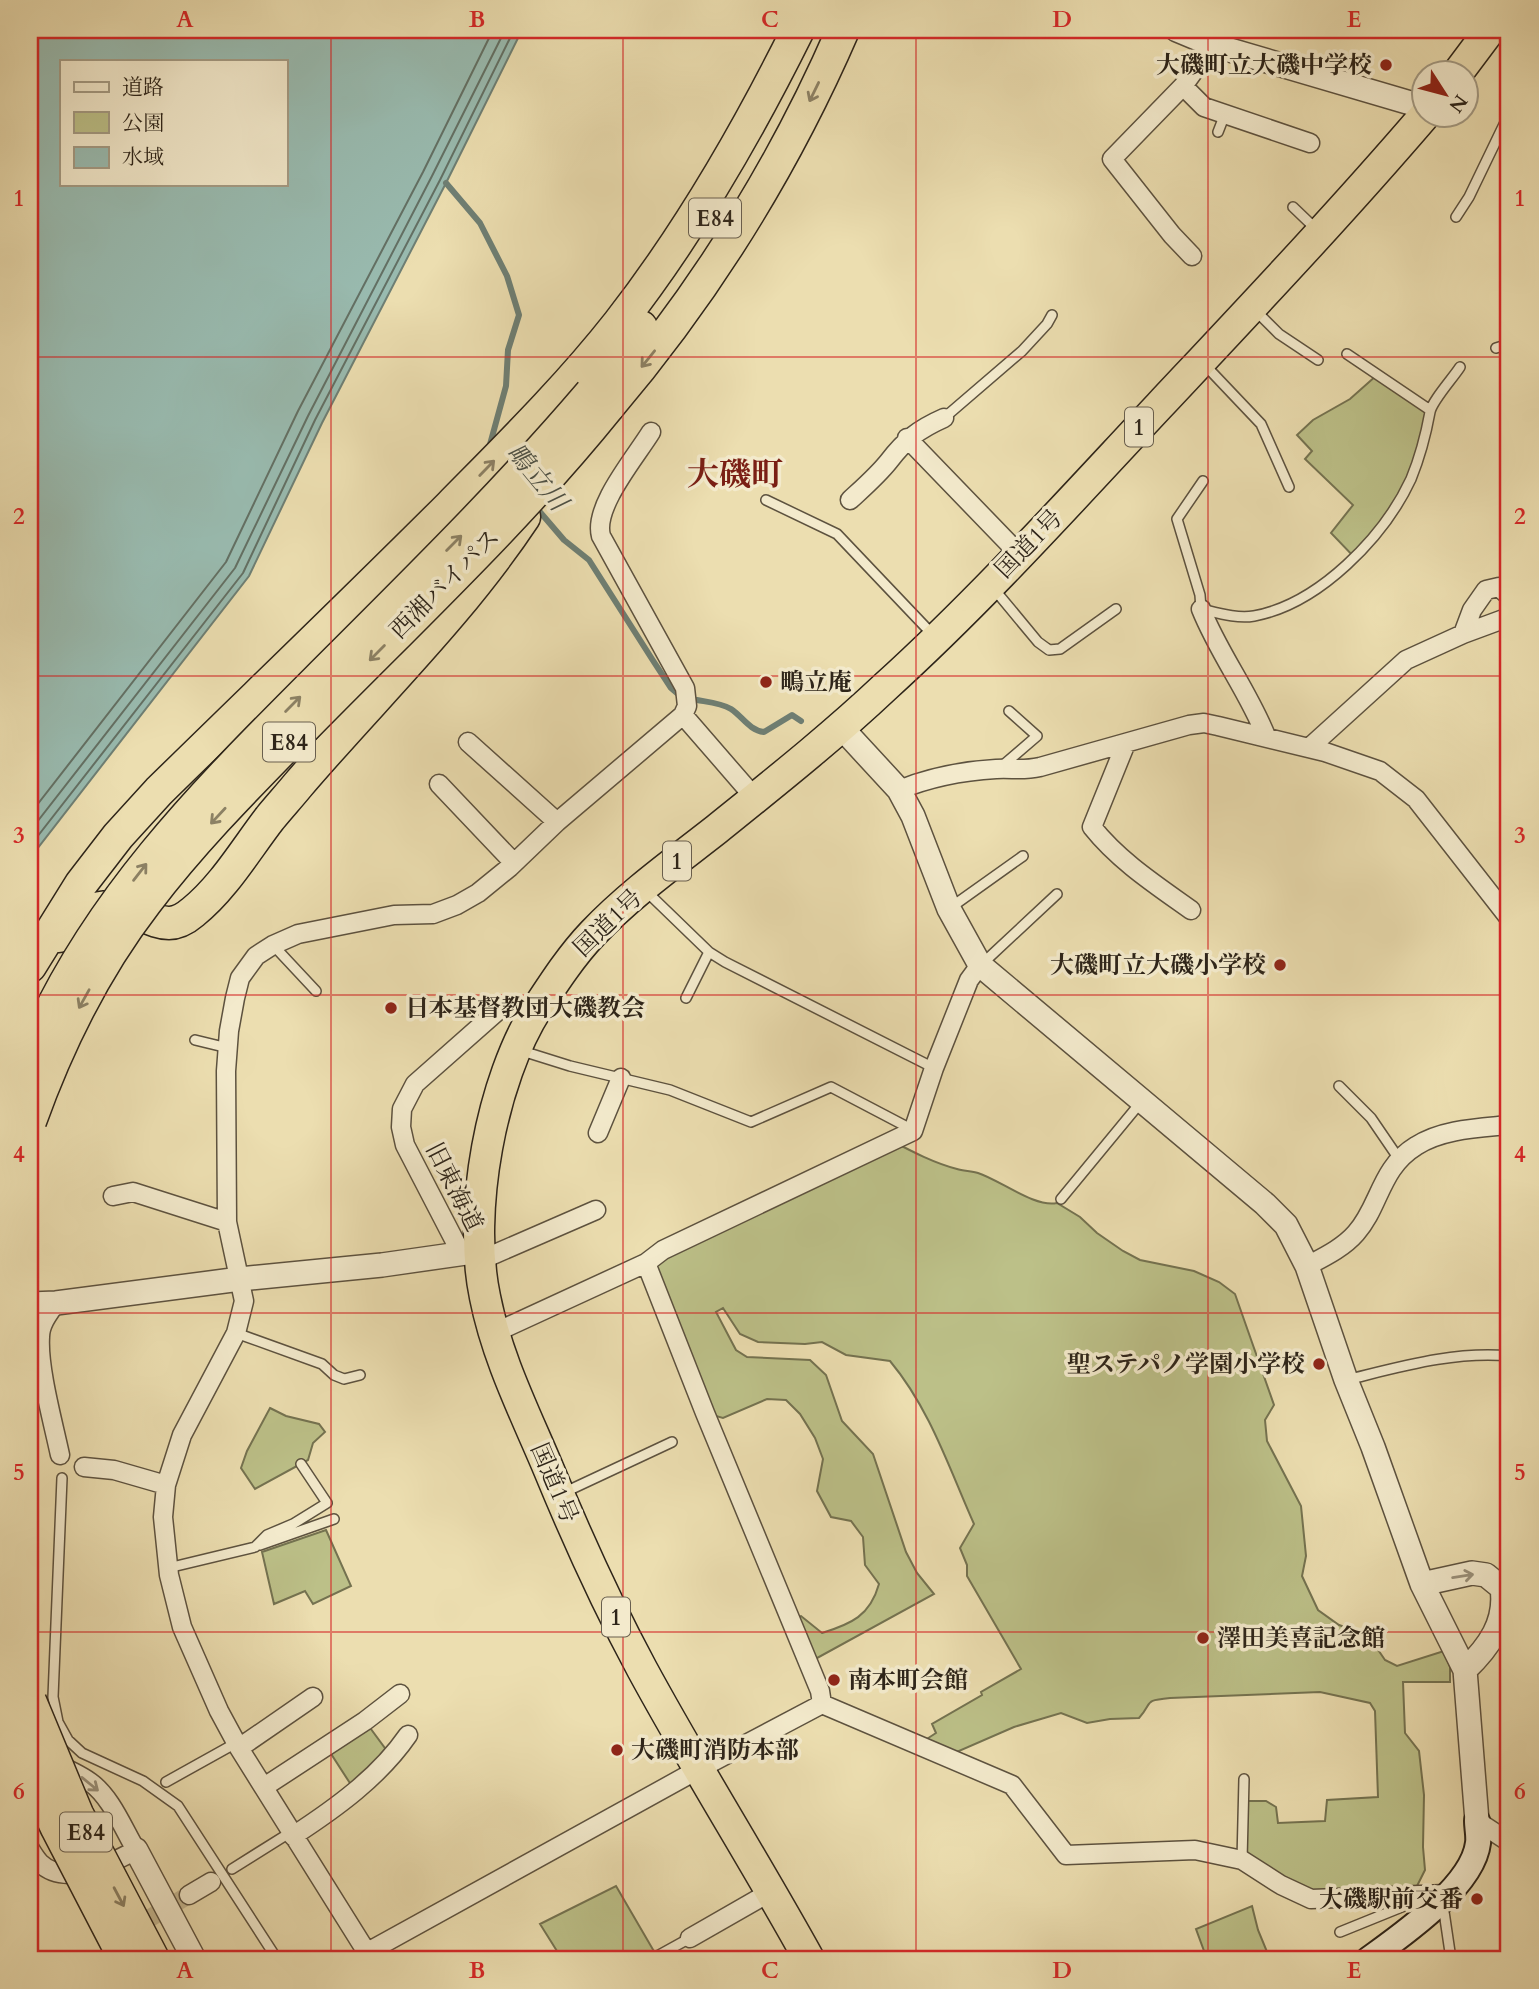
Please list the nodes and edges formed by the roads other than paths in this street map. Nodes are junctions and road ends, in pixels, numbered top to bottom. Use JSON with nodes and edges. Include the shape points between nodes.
{"nodes":[{"id":1,"x":798,"y":30,"type":"edge"},
{"id":2,"x":816,"y":30,"type":"edge"},
{"id":3,"x":843,"y":30,"type":"edge"},
{"id":4,"x":1177,"y":30,"type":"edge"},
{"id":5,"x":1490,"y":30,"type":"edge"},
{"id":6,"x":1213,"y":45,"type":"junction"},
{"id":7,"x":1468,"y":60,"type":"edge"},
{"id":8,"x":1183,"y":86,"type":"junction"},
{"id":9,"x":1410,"y":103,"type":"edge"},
{"id":10,"x":1225,"y":114,"type":"junction"},
{"id":11,"x":1509,"y":114,"type":"edge"},
{"id":12,"x":1412,"y":130,"type":"edge"},
{"id":13,"x":1218,"y":132,"type":"dead end"},
{"id":14,"x":1310,"y":143,"type":"dead end"},
{"id":15,"x":1293,"y":207,"type":"dead end"},
{"id":16,"x":1456,"y":217,"type":"dead end"},
{"id":17,"x":1321,"y":233,"type":"junction"},
{"id":18,"x":1192,"y":256,"type":"dead end"},
{"id":19,"x":1252,"y":307,"type":"junction"},
{"id":20,"x":1052,"y":315,"type":"dead end"},
{"id":21,"x":1509,"y":344,"type":"edge"},
{"id":22,"x":1496,"y":348,"type":"dead end"},
{"id":23,"x":1347,"y":354,"type":"dead end"},
{"id":24,"x":1318,"y":360,"type":"dead end"},
{"id":25,"x":1201,"y":361,"type":"junction"},
{"id":26,"x":1460,"y":367,"type":"dead end"},
{"id":27,"x":590,"y":392,"type":"junction"},
{"id":28,"x":1430,"y":410,"type":"junction"},
{"id":29,"x":944,"y":418,"type":"joint"},
{"id":30,"x":651,"y":432,"type":"dead end"},
{"id":31,"x":907,"y":438,"type":"junction"},
{"id":32,"x":551,"y":474,"type":"junction"},
{"id":33,"x":1203,"y":481,"type":"dead end"},
{"id":34,"x":1289,"y":487,"type":"dead end"},
{"id":35,"x":766,"y":500,"type":"dead end"},
{"id":36,"x":850,"y":500,"type":"dead end"},
{"id":37,"x":1020,"y":555,"type":"junction"},
{"id":38,"x":990,"y":584,"type":"junction"},
{"id":39,"x":1509,"y":596,"type":"edge"},
{"id":40,"x":1116,"y":609,"type":"dead end"},
{"id":41,"x":1201,"y":609,"type":"junction"},
{"id":42,"x":1509,"y":617,"type":"edge"},
{"id":43,"x":1463,"y":634,"type":"junction"},
{"id":44,"x":936,"y":638,"type":"junction"},
{"id":45,"x":1254,"y":705,"type":"junction"},
{"id":46,"x":1009,"y":711,"type":"dead end"},
{"id":47,"x":683,"y":715,"type":"junction"},
{"id":48,"x":840,"y":726,"type":"junction"},
{"id":49,"x":1235,"y":730,"type":"junction"},
{"id":50,"x":1266,"y":736,"type":"junction"},
{"id":51,"x":468,"y":742,"type":"dead end"},
{"id":52,"x":1126,"y":743,"type":"junction"},
{"id":53,"x":1309,"y":748,"type":"junction"},
{"id":54,"x":1000,"y":768,"type":"junction"},
{"id":55,"x":439,"y":784,"type":"dead end"},
{"id":56,"x":899,"y":790,"type":"junction"},
{"id":57,"x":755,"y":798,"type":"junction"},
{"id":58,"x":557,"y":822,"type":"junction"},
{"id":59,"x":1023,"y":856,"type":"dead end"},
{"id":60,"x":514,"y":863,"type":"junction"},
{"id":61,"x":643,"y":888,"type":"junction"},
{"id":62,"x":1057,"y":894,"type":"dead end"},
{"id":63,"x":949,"y":909,"type":"junction"},
{"id":64,"x":1191,"y":910,"type":"dead end"},
{"id":65,"x":1509,"y":918,"type":"edge"},
{"id":66,"x":273,"y":945,"type":"junction"},
{"id":67,"x":709,"y":952,"type":"junction"},
{"id":68,"x":980,"y":965,"type":"junction"},
{"id":69,"x":30,"y":966,"type":"edge"},
{"id":70,"x":30,"y":981,"type":"edge"},
{"id":71,"x":316,"y":991,"type":"dead end"},
{"id":72,"x":686,"y":998,"type":"dead end"},
{"id":73,"x":533,"y":1014,"type":"junction"},
{"id":74,"x":195,"y":1040,"type":"dead end"},
{"id":75,"x":228,"y":1048,"type":"junction"},
{"id":76,"x":517,"y":1049,"type":"junction"},
{"id":77,"x":30,"y":1056,"type":"edge"},
{"id":78,"x":934,"y":1068,"type":"junction"},
{"id":79,"x":621,"y":1078,"type":"junction"},
{"id":80,"x":1339,"y":1086,"type":"dead end"},
{"id":81,"x":1143,"y":1101,"type":"junction"},
{"id":82,"x":30,"y":1121,"type":"edge"},
{"id":83,"x":1509,"y":1125,"type":"edge"},
{"id":84,"x":913,"y":1130,"type":"junction"},
{"id":85,"x":598,"y":1133,"type":"dead end"},
{"id":86,"x":1399,"y":1159,"type":"junction"},
{"id":87,"x":113,"y":1196,"type":"dead end"},
{"id":88,"x":1061,"y":1199,"type":"dead end"},
{"id":89,"x":596,"y":1210,"type":"dead end"},
{"id":90,"x":226,"y":1222,"type":"junction"},
{"id":91,"x":474,"y":1255,"type":"junction"},
{"id":92,"x":646,"y":1263,"type":"junction"},
{"id":93,"x":1307,"y":1266,"type":"junction"},
{"id":94,"x":240,"y":1279,"type":"junction"},
{"id":95,"x":56,"y":1303,"type":"junction"},
{"id":96,"x":30,"y":1304,"type":"edge"},
{"id":97,"x":236,"y":1333,"type":"junction"},
{"id":98,"x":494,"y":1333,"type":"junction"},
{"id":99,"x":1509,"y":1356,"type":"edge"},
{"id":100,"x":360,"y":1375,"type":"dead end"},
{"id":101,"x":1346,"y":1380,"type":"junction"},
{"id":102,"x":673,"y":1442,"type":"dead end"},
{"id":103,"x":60,"y":1455,"type":"dead end"},
{"id":104,"x":301,"y":1464,"type":"dead end"},
{"id":105,"x":84,"y":1467,"type":"dead end"},
{"id":106,"x":62,"y":1478,"type":"dead end"},
{"id":107,"x":166,"y":1485,"type":"junction"},
{"id":108,"x":558,"y":1494,"type":"junction"},
{"id":109,"x":334,"y":1519,"type":"dead end"},
{"id":110,"x":255,"y":1547,"type":"junction"},
{"id":111,"x":168,"y":1568,"type":"junction"},
{"id":112,"x":1422,"y":1584,"type":"junction"},
{"id":113,"x":1506,"y":1584,"type":"edge"},
{"id":114,"x":1465,"y":1670,"type":"junction"},
{"id":115,"x":400,"y":1694,"type":"dead end"},
{"id":116,"x":313,"y":1697,"type":"dead end"},
{"id":117,"x":30,"y":1701,"type":"edge"},
{"id":118,"x":822,"y":1704,"type":"junction"},
{"id":119,"x":408,"y":1735,"type":"dead end"},
{"id":120,"x":237,"y":1745,"type":"junction"},
{"id":121,"x":30,"y":1754,"type":"edge"},
{"id":122,"x":699,"y":1769,"type":"junction"},
{"id":123,"x":30,"y":1770,"type":"edge"},
{"id":124,"x":1244,"y":1779,"type":"dead end"},
{"id":125,"x":166,"y":1782,"type":"dead end"},
{"id":126,"x":264,"y":1787,"type":"junction"},
{"id":127,"x":1477,"y":1821,"type":"junction"},
{"id":128,"x":292,"y":1834,"type":"junction"},
{"id":129,"x":1509,"y":1842,"type":"edge"},
{"id":130,"x":30,"y":1849,"type":"edge"},
{"id":131,"x":136,"y":1850,"type":"junction"},
{"id":132,"x":1242,"y":1860,"type":"junction"},
{"id":133,"x":232,"y":1869,"type":"dead end"},
{"id":134,"x":211,"y":1882,"type":"dead end"},
{"id":135,"x":772,"y":1891,"type":"junction"},
{"id":136,"x":189,"y":1895,"type":"tunnel mouth"},
{"id":137,"x":1440,"y":1897,"type":"junction"},
{"id":138,"x":145,"y":1921,"type":"tunnel mouth"},
{"id":139,"x":1340,"y":1932,"type":"dead end"},
{"id":140,"x":690,"y":1938,"type":"joint"},
{"id":141,"x":115,"y":1952,"type":"edge"},
{"id":142,"x":364,"y":1957,"type":"edge"},
{"id":143,"x":153,"y":1959,"type":"edge"},
{"id":144,"x":194,"y":1959,"type":"edge"},
{"id":145,"x":277,"y":1959,"type":"edge"},
{"id":146,"x":652,"y":1959,"type":"edge"},
{"id":147,"x":809,"y":1959,"type":"edge"},
{"id":148,"x":1369,"y":1959,"type":"edge"},
{"id":149,"x":1451,"y":1959,"type":"edge"}],
"edges":[{"from":1,"to":27,"type":"highway","via":[[704,203],[635,301]]},
{"from":2,"to":27,"type":"highway","name":"西湘バイパス","number":"E84","via":[[719,212]]},
{"from":3,"to":27,"type":"highway","name":"西湘バイパス","number":"E84","one_way":true,"via":[[743,220],[651,357]]},
{"from":4,"to":6,"type":"street"},
{"from":5,"to":7,"type":"highway"},
{"from":6,"to":8,"type":"street"},
{"from":6,"to":9,"type":"street"},
{"from":8,"to":10,"type":"street","via":[[1204,107]]},
{"from":8,"to":18,"type":"street","via":[[1112,159]]},
{"from":10,"to":13,"type":"lane"},
{"from":10,"to":14,"type":"street","via":[[1293,133]]},
{"from":11,"to":16,"type":"lane"},
{"from":12,"to":17,"type":"highway","name":"国道1号","number":"1"},
{"from":15,"to":17,"type":"lane"},
{"from":17,"to":19,"type":"highway","name":"国道1号","number":"1"},
{"from":19,"to":24,"type":"lane","via":[[1279,334]]},
{"from":19,"to":25,"type":"highway","name":"国道1号","number":"1"},
{"from":20,"to":29,"type":"lane","via":[[1021,351]]},
{"from":21,"to":22,"type":"lane"},
{"from":23,"to":28,"type":"lane"},
{"from":25,"to":34,"type":"lane","via":[[1261,424]]},
{"from":25,"to":37,"type":"highway","name":"国道1号","number":"1"},
{"from":26,"to":28,"type":"lane"},
{"from":27,"to":32,"type":"highway","name":"西湘バイパス","number":"E84","bridge":true},
{"from":69,"to":27,"type":"highway","one_way":true,"via":[[81,884],[159,791],[445,511]]},
{"from":77,"to":27,"type":"highway","name":"西湘バイパス","number":"E84","one_way":true,"bridge":true,"via":[[87,947],[179,822],[492,504]]},
{"from":28,"to":41,"type":"lane","via":[[1411,478],[1392,513],[1355,558],[1293,605],[1253,616]]},
{"from":29,"to":31,"type":"street"},
{"from":30,"to":47,"type":"street","via":[[605,504],[598,526],[685,688]]},
{"from":31,"to":36,"type":"street"},
{"from":31,"to":37,"type":"street"},
{"from":32,"to":70,"type":"highway","bridge":true,"via":[[498,556],[335,741],[195,911],[169,923],[126,909],[96,907],[62,931]]},
{"from":32,"to":82,"type":"highway","name":"西湘バイパス","number":"E84","one_way":true,"bridge":true,"via":[[243,790],[145,903],[73,1020]]},
{"from":33,"to":41,"type":"lane","via":[[1177,519]]},
{"from":35,"to":44,"type":"lane","via":[[837,534]]},
{"from":37,"to":38,"type":"highway","name":"国道1号","number":"1"},
{"from":38,"to":40,"type":"lane","via":[[1049,650],[1060,649]]},
{"from":38,"to":44,"type":"highway","name":"国道1号","number":"1"},
{"from":39,"to":43,"type":"street","via":[[1499,587],[1486,590]]},
{"from":41,"to":45,"type":"street","via":[[1219,649]]},
{"from":42,"to":43,"type":"street"},
{"from":43,"to":53,"type":"street","via":[[1406,660]]},
{"from":44,"to":48,"type":"highway","name":"国道1号","number":"1"},
{"from":45,"to":49,"type":"street"},
{"from":45,"to":50,"type":"street"},
{"from":46,"to":54,"type":"lane","via":[[1037,736]]},
{"from":47,"to":57,"type":"street"},
{"from":47,"to":58,"type":"street"},
{"from":48,"to":56,"type":"street"},
{"from":48,"to":57,"type":"highway","name":"国道1号","number":"1"},
{"from":49,"to":50,"type":"street"},
{"from":49,"to":52,"type":"street","via":[[1205,723]]},
{"from":50,"to":53,"type":"street"},
{"from":51,"to":58,"type":"street","via":[[490,753]]},
{"from":52,"to":54,"type":"street","via":[[1022,771]]},
{"from":52,"to":64,"type":"street","via":[[1092,828],[1137,872]]},
{"from":53,"to":65,"type":"street","via":[[1380,771],[1416,799]]},
{"from":54,"to":56,"type":"street","via":[[954,773]]},
{"from":55,"to":60,"type":"street"},
{"from":56,"to":63,"type":"street"},
{"from":57,"to":61,"type":"highway","name":"国道1号","number":"1"},
{"from":58,"to":60,"type":"street"},
{"from":59,"to":63,"type":"lane"},
{"from":60,"to":66,"type":"street","via":[[478,892],[433,914],[353,922],[298,934]]},
{"from":61,"to":67,"type":"lane"},
{"from":61,"to":73,"type":"highway","name":"国道1号","number":"1","via":[[593,933]]},
{"from":62,"to":68,"type":"lane"},
{"from":63,"to":68,"type":"street"},
{"from":66,"to":71,"type":"lane"},
{"from":66,"to":75,"type":"street","via":[[255,956],[240,978]]},
{"from":67,"to":72,"type":"lane"},
{"from":67,"to":78,"type":"lane"},
{"from":68,"to":78,"type":"street","via":[[969,980]]},
{"from":68,"to":81,"type":"street"},
{"from":73,"to":76,"type":"highway","name":"国道1号","number":"1"},
{"from":73,"to":91,"type":"street","name":"旧東海道","via":[[501,1008],[415,1084],[402,1110],[405,1145]]},
{"from":74,"to":75,"type":"lane"},
{"from":75,"to":90,"type":"street"},
{"from":76,"to":79,"type":"lane"},
{"from":76,"to":91,"type":"highway","name":"国道1号","number":"1","via":[[492,1125]]},
{"from":78,"to":84,"type":"street"},
{"from":79,"to":84,"type":"lane","via":[[670,1090],[751,1122],[831,1087]]},
{"from":79,"to":85,"type":"street"},
{"from":80,"to":86,"type":"lane","via":[[1371,1118]]},
{"from":81,"to":88,"type":"lane"},
{"from":81,"to":93,"type":"street","via":[[1286,1225]]},
{"from":83,"to":86,"type":"street","via":[[1441,1136],[1417,1145]]},
{"from":84,"to":92,"type":"street"},
{"from":86,"to":93,"type":"street","via":[[1356,1234]]},
{"from":87,"to":90,"type":"street","via":[[133,1192]]},
{"from":89,"to":91,"type":"street"},
{"from":90,"to":94,"type":"street"},
{"from":91,"to":94,"type":"street"},
{"from":91,"to":98,"type":"highway","name":"国道1号","number":"1"},
{"from":92,"to":98,"type":"street"},
{"from":92,"to":118,"type":"street"},
{"from":93,"to":101,"type":"street"},
{"from":94,"to":95,"type":"street"},
{"from":94,"to":97,"type":"street","via":[[244,1301]]},
{"from":95,"to":96,"type":"street"},
{"from":95,"to":103,"type":"street","via":[[39,1336]]},
{"from":97,"to":100,"type":"lane","via":[[322,1364],[334,1376]]},
{"from":97,"to":107,"type":"street","via":[[182,1436]]},
{"from":98,"to":108,"type":"highway","name":"国道1号","number":"1","via":[[506,1373]]},
{"from":99,"to":101,"type":"lane","via":[[1479,1353],[1441,1358]]},
{"from":101,"to":112,"type":"street"},
{"from":102,"to":108,"type":"lane"},
{"from":104,"to":110,"type":"lane","via":[[327,1503],[267,1535]]},
{"from":105,"to":107,"type":"street","via":[[114,1470]]},
{"from":106,"to":145,"type":"lane","via":[[53,1697],[58,1722],[82,1753],[143,1782],[178,1806]]},
{"from":107,"to":111,"type":"street","via":[[163,1517]]},
{"from":108,"to":122,"type":"highway","name":"国道1号","number":"1","via":[[642,1668]]},
{"from":109,"to":110,"type":"lane"},
{"from":110,"to":111,"type":"lane"},
{"from":111,"to":120,"type":"street","via":[[182,1627]]},
{"from":112,"to":113,"type":"street","one_way":true,"via":[[1472,1573]]},
{"from":112,"to":114,"type":"street"},
{"from":113,"to":114,"type":"street","via":[[1494,1636]]},
{"from":114,"to":127,"type":"street"},
{"from":115,"to":126,"type":"street"},
{"from":116,"to":120,"type":"street"},
{"from":117,"to":143,"type":"highway","number":"E84","one_way":true,"bridge":true,"via":[[77,1814]]},
{"from":118,"to":122,"type":"street"},
{"from":118,"to":132,"type":"street","via":[[1012,1785],[1066,1855],[1186,1849]]},
{"from":119,"to":128,"type":"street","via":[[334,1810]]},
{"from":120,"to":125,"type":"lane"},
{"from":120,"to":126,"type":"street"},
{"from":121,"to":131,"type":"street","one_way":true,"via":[[92,1783]]},
{"from":122,"to":135,"type":"highway","name":"国道1号","number":"1"},
{"from":122,"to":142,"type":"street"},
{"from":123,"to":141,"type":"highway","number":"E84","bridge":true},
{"from":124,"to":132,"type":"lane"},
{"from":126,"to":128,"type":"street"},
{"from":127,"to":129,"type":"street"},
{"from":127,"to":137,"type":"main road","via":[[1478,1843],[1470,1866]]},
{"from":128,"to":133,"type":"lane"},
{"from":128,"to":142,"type":"street"},
{"from":130,"to":131,"type":"street","via":[[41,1865],[61,1873],[88,1872]]},
{"from":131,"to":144,"type":"street"},
{"from":132,"to":137,"type":"street","via":[[1311,1899]]},
{"from":134,"to":136,"type":"street"},
{"from":135,"to":140,"type":"street"},
{"from":135,"to":147,"type":"highway","name":"国道1号","number":"1"},
{"from":137,"to":139,"type":"lane"},
{"from":137,"to":148,"type":"main road"},
{"from":137,"to":149,"type":"lane"},
{"from":138,"to":141,"type":"street"},
{"from":140,"to":146,"type":"lane"}]}
